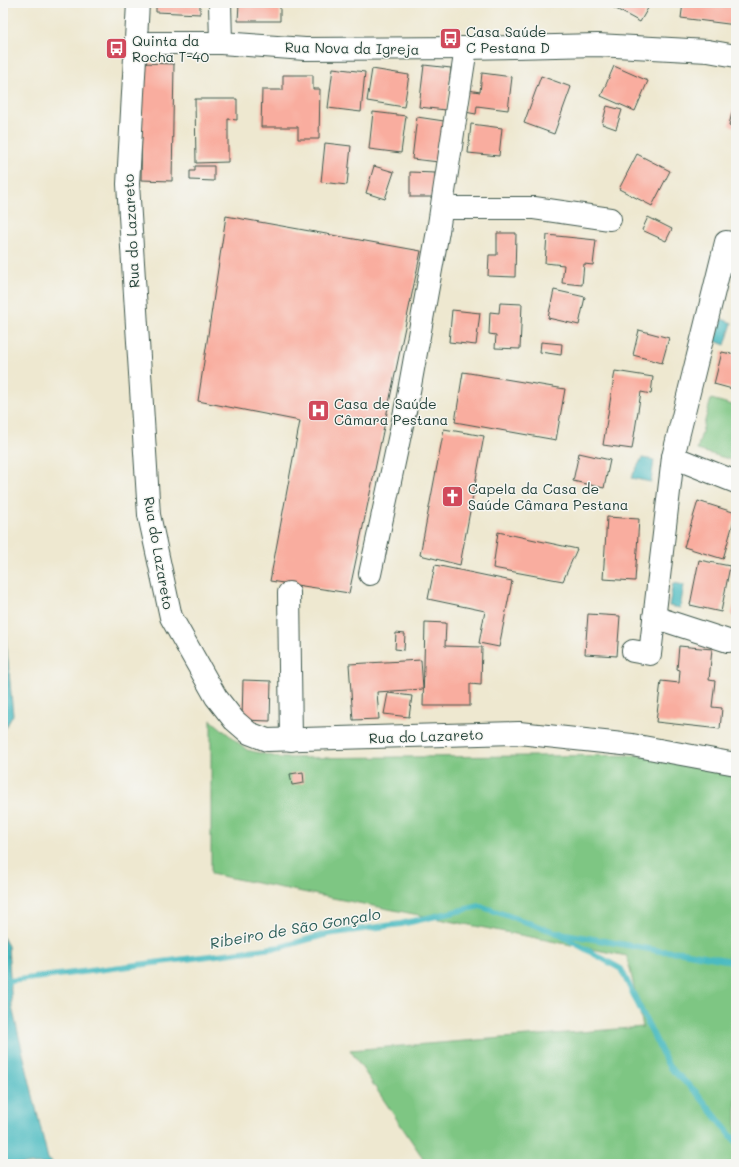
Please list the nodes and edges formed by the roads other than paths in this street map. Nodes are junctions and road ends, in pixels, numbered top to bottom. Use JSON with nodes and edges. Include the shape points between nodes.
{"nodes":[{"id":1,"x":138,"y":3,"type":"edge"},
{"id":2,"x":220,"y":3,"type":"edge"},
{"id":3,"x":136,"y":43,"type":"junction"},
{"id":4,"x":221,"y":43,"type":"junction"},
{"id":5,"x":466,"y":48,"type":"junction"},
{"id":6,"x":736,"y":56,"type":"edge"},
{"id":7,"x":442,"y":208,"type":"junction"},
{"id":8,"x":610,"y":219,"type":"dead end"},
{"id":9,"x":736,"y":244,"type":"edge"},
{"id":10,"x":673,"y":457,"type":"junction"},
{"id":11,"x":736,"y":482,"type":"edge"},
{"id":12,"x":370,"y":574,"type":"dead end"},
{"id":13,"x":289,"y":593,"type":"dead end"},
{"id":14,"x":654,"y":618,"type":"junction"},
{"id":15,"x":728,"y":641,"type":"dead end"},
{"id":16,"x":633,"y":651,"type":"dead end"},
{"id":17,"x":291,"y":740,"type":"junction"},
{"id":18,"x":736,"y":764,"type":"edge"}],
"edges":[{"from":1,"to":3,"type":"street","name":"Rua do Lazareto"},
{"from":2,"to":4,"type":"street"},
{"from":3,"to":4,"type":"street","name":"Rua Nova da Igreja"},
{"from":3,"to":17,"type":"street","name":"Rua do Lazareto","via":[[128,184],[149,515],[171,617],[216,697],[234,720],[249,733],[267,740]]},
{"from":4,"to":5,"type":"street","name":"Rua Nova da Igreja","via":[[305,49]]},
{"from":5,"to":6,"type":"street","name":"Rua Nova da Igreja","via":[[597,45],[708,51]]},
{"from":5,"to":7,"type":"street"},
{"from":7,"to":8,"type":"street","via":[[534,208]]},
{"from":7,"to":12,"type":"street","via":[[407,402]]},
{"from":9,"to":10,"type":"street","via":[[726,242]]},
{"from":10,"to":11,"type":"street"},
{"from":10,"to":14,"type":"street"},
{"from":13,"to":17,"type":"street"},
{"from":14,"to":15,"type":"street"},
{"from":14,"to":16,"type":"street","via":[[650,654]]},
{"from":17,"to":18,"type":"street","name":"Rua do Lazareto","via":[[519,733],[632,745]]}]}
